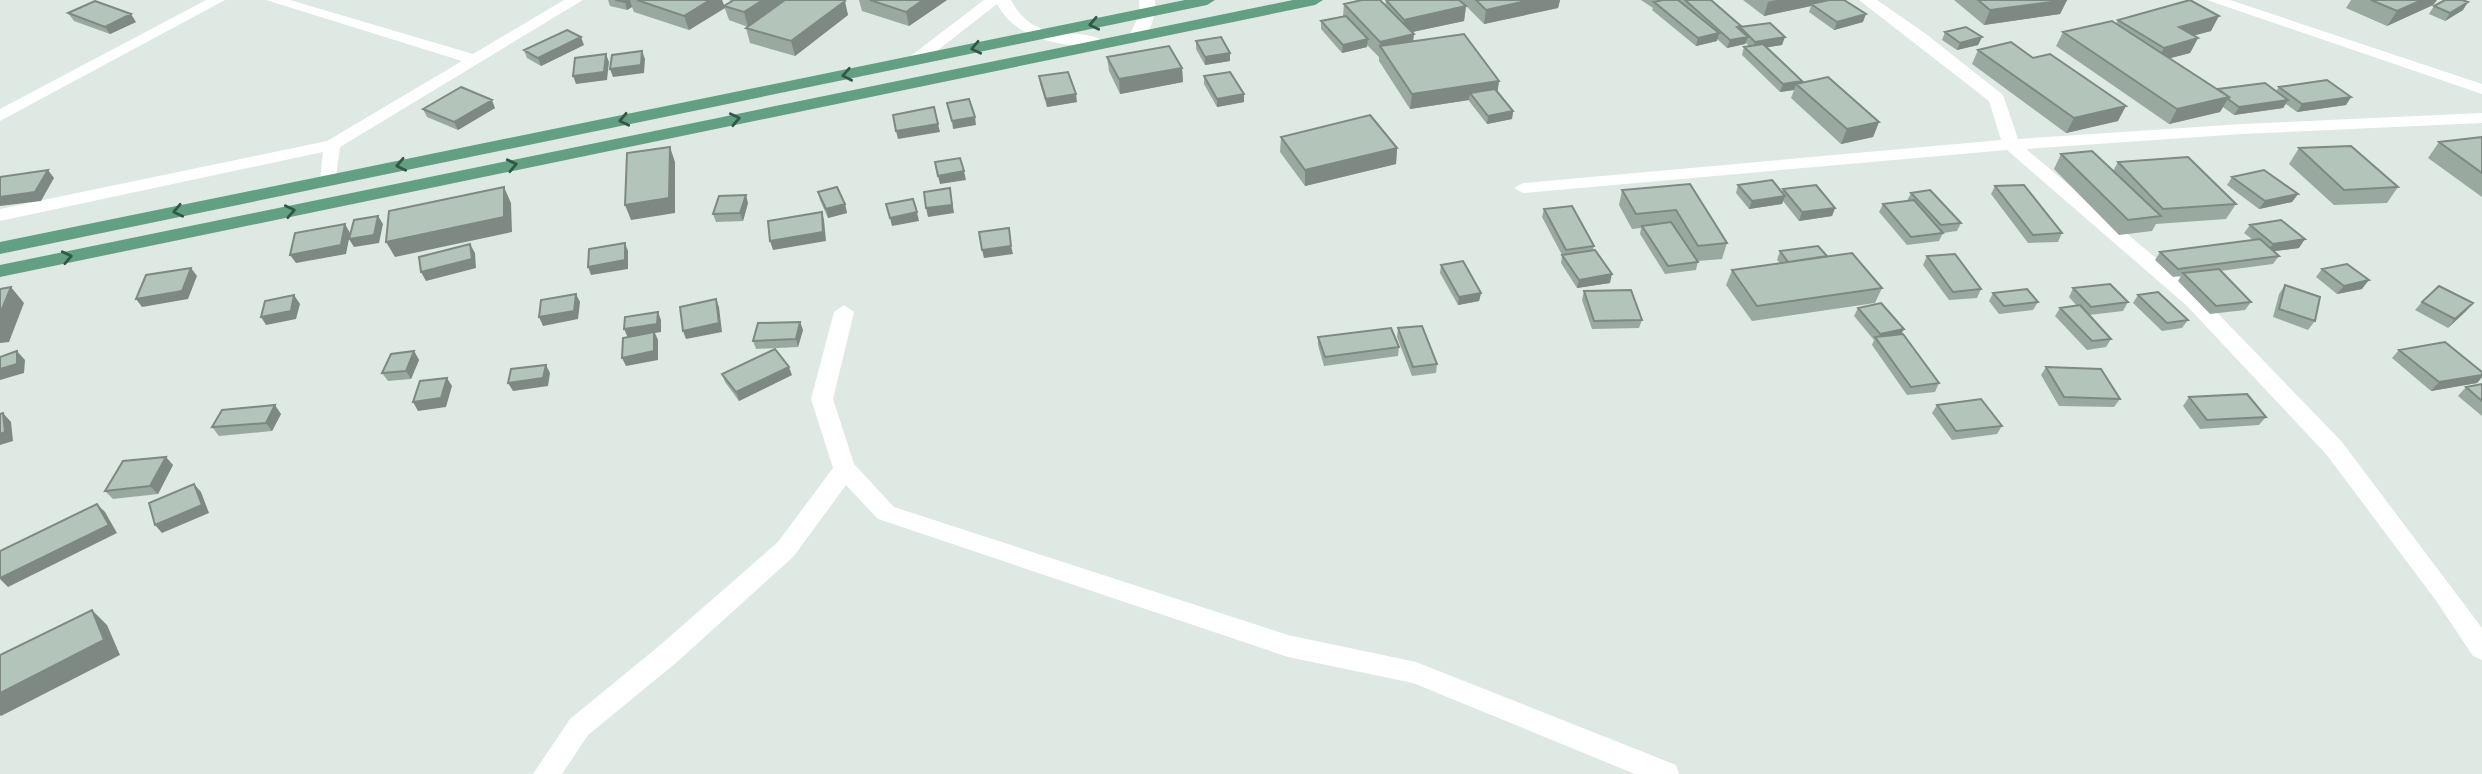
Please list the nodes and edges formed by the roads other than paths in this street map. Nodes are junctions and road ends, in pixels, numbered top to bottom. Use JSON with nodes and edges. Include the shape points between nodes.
{"nodes":[{"id":1,"x":217,"y":0,"type":"edge"},
{"id":2,"x":274,"y":0,"type":"edge"},
{"id":3,"x":575,"y":0,"type":"edge"},
{"id":4,"x":993,"y":0,"type":"edge"},
{"id":5,"x":1003,"y":0,"type":"edge"},
{"id":6,"x":1208,"y":0,"type":"edge"},
{"id":7,"x":1315,"y":0,"type":"edge"},
{"id":8,"x":1867,"y":0,"type":"edge"},
{"id":9,"x":2215,"y":0,"type":"edge"},
{"id":10,"x":1148,"y":7,"type":"edge"},
{"id":11,"x":1039,"y":36,"type":"junction"},
{"id":12,"x":1137,"y":36,"type":"junction"},
{"id":13,"x":1097,"y":43,"type":"junction"},
{"id":14,"x":472,"y":59,"type":"junction"},
{"id":15,"x":914,"y":61,"type":"junction"},
{"id":16,"x":2482,"y":89,"type":"edge"},
{"id":17,"x":0,"y":116,"type":"edge"},
{"id":18,"x":2482,"y":118,"type":"edge"},
{"id":19,"x":332,"y":145,"type":"junction"},
{"id":20,"x":2011,"y":145,"type":"junction"},
{"id":21,"x":329,"y":180,"type":"junction"},
{"id":22,"x":1522,"y":188,"type":"dead end"},
{"id":23,"x":0,"y":215,"type":"edge"},
{"id":24,"x":0,"y":248,"type":"edge"},
{"id":25,"x":0,"y":271,"type":"edge"},
{"id":26,"x":844,"y":312,"type":"dead end"},
{"id":27,"x":845,"y":470,"type":"junction"},
{"id":28,"x":2482,"y":649,"type":"edge"},
{"id":29,"x":546,"y":774,"type":"edge"},
{"id":30,"x":1666,"y":774,"type":"edge"}],
"edges":[{"from":1,"to":17,"type":"street"},
{"from":2,"to":14,"type":"street"},
{"from":3,"to":14,"type":"street"},
{"from":4,"to":15,"type":"street"},
{"from":5,"to":11,"type":"street","via":[[1008,13]]},
{"from":6,"to":10,"type":"main road"},
{"from":7,"to":12,"type":"main road"},
{"from":8,"to":20,"type":"street","via":[[1997,99]]},
{"from":9,"to":16,"type":"street"},
{"from":10,"to":11,"type":"main road","one_way":true},
{"from":10,"to":12,"type":"street"},
{"from":11,"to":13,"type":"street"},
{"from":11,"to":15,"type":"main road","one_way":true},
{"from":12,"to":13,"type":"main road"},
{"from":25,"to":13,"type":"main road","one_way":true},
{"from":14,"to":19,"type":"street"},
{"from":15,"to":21,"type":"main road","one_way":true},
{"from":18,"to":20,"type":"street","via":[[2306,124]]},
{"from":19,"to":21,"type":"street"},
{"from":19,"to":23,"type":"street"},
{"from":20,"to":22,"type":"street"},
{"from":20,"to":28,"type":"street","via":[[2193,300],[2334,448]]},
{"from":21,"to":24,"type":"main road","one_way":true},
{"from":26,"to":27,"type":"street","via":[[822,399]]},
{"from":27,"to":29,"type":"street","via":[[786,549],[579,726]]},
{"from":27,"to":30,"type":"street","via":[[886,513],[1287,646],[1416,673]]}]}
